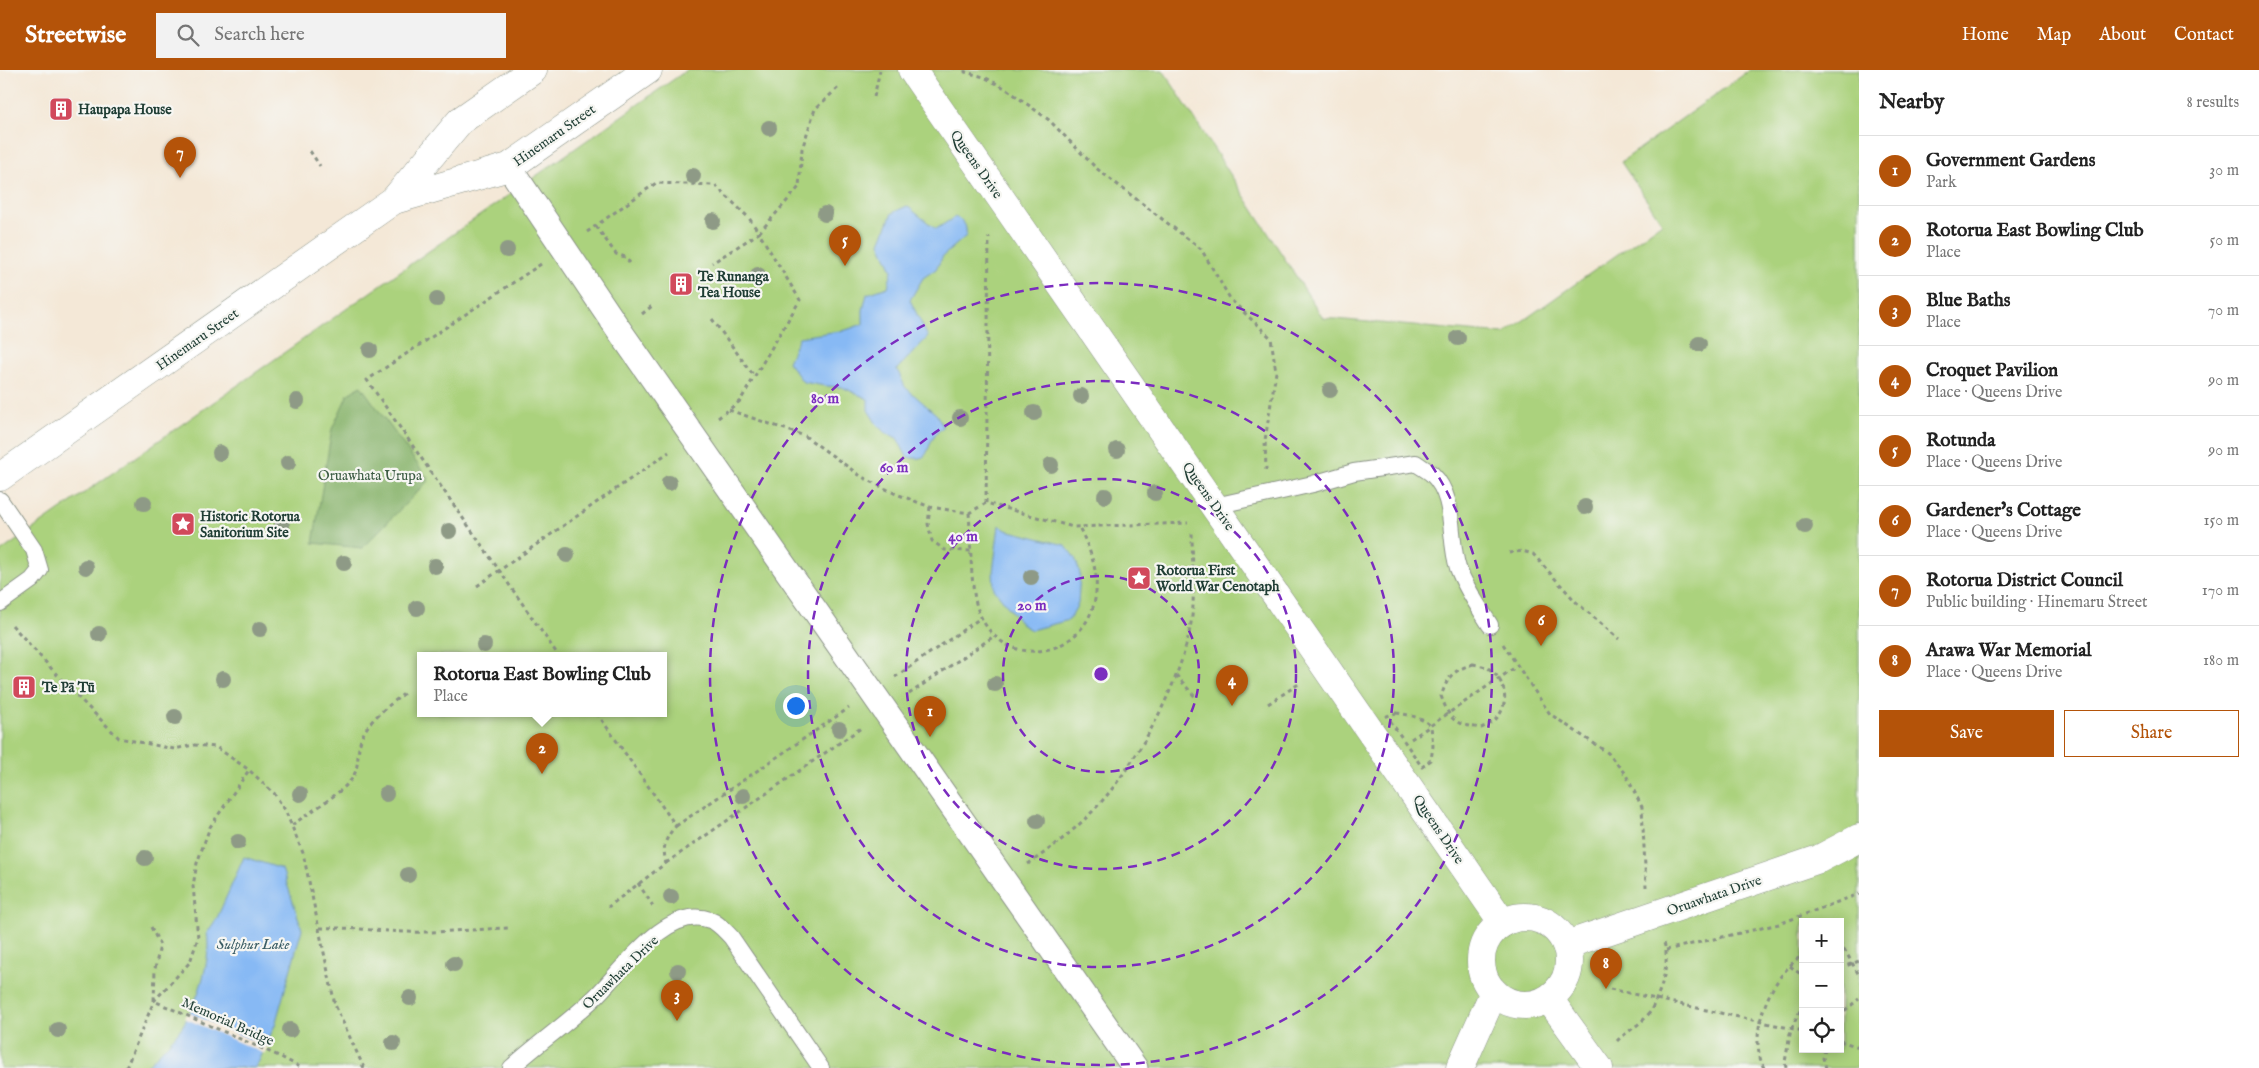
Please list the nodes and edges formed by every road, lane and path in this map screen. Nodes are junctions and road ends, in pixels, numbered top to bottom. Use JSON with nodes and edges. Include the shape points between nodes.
{"nodes":[{"id":1,"x":533,"y":70,"type":"edge"},
{"id":2,"x":648,"y":70,"type":"edge"},
{"id":3,"x":880,"y":70,"type":"edge"},
{"id":4,"x":912,"y":70,"type":"edge"},
{"id":5,"x":965,"y":70,"type":"edge"},
{"id":6,"x":840,"y":86,"type":"dead end"},
{"id":7,"x":874,"y":97,"type":"dead end"},
{"id":8,"x":310,"y":151,"type":"dead end"},
{"id":9,"x":320,"y":166,"type":"dead end"},
{"id":10,"x":509,"y":167,"type":"junction"},
{"id":11,"x":394,"y":200,"type":"junction"},
{"id":12,"x":596,"y":226,"type":"junction"},
{"id":13,"x":989,"y":232,"type":"dead end"},
{"id":14,"x":759,"y":233,"type":"junction"},
{"id":15,"x":564,"y":248,"type":"junction"},
{"id":16,"x":630,"y":263,"type":"dead end"},
{"id":17,"x":712,"y":263,"type":"dead end"},
{"id":18,"x":712,"y":319,"type":"dead end"},
{"id":19,"x":754,"y":376,"type":"junction"},
{"id":20,"x":730,"y":410,"type":"junction"},
{"id":21,"x":694,"y":435,"type":"junction"},
{"id":22,"x":1266,"y":473,"type":"dead end"},
{"id":23,"x":0,"y":477,"type":"edge"},
{"id":24,"x":0,"y":500,"type":"edge"},
{"id":25,"x":986,"y":503,"type":"junction"},
{"id":26,"x":1215,"y":506,"type":"junction"},
{"id":27,"x":930,"y":507,"type":"junction"},
{"id":28,"x":969,"y":513,"type":"junction"},
{"id":29,"x":1080,"y":527,"type":"junction"},
{"id":30,"x":972,"y":551,"type":"junction"},
{"id":31,"x":1509,"y":553,"type":"dead end"},
{"id":32,"x":499,"y":570,"type":"junction"},
{"id":33,"x":477,"y":586,"type":"dead end"},
{"id":34,"x":3,"y":611,"type":"edge"},
{"id":35,"x":982,"y":617,"type":"junction"},
{"id":36,"x":1490,"y":625,"type":"joint"},
{"id":37,"x":994,"y":636,"type":"junction"},
{"id":38,"x":1619,"y":639,"type":"dead end"},
{"id":39,"x":556,"y":652,"type":"edge"},
{"id":40,"x":1518,"y":666,"type":"junction"},
{"id":41,"x":1176,"y":675,"type":"junction"},
{"id":42,"x":1499,"y":679,"type":"junction"},
{"id":43,"x":1302,"y":682,"type":"dead end"},
{"id":44,"x":406,"y":692,"type":"dead end"},
{"id":45,"x":1196,"y":698,"type":"dead end"},
{"id":46,"x":879,"y":701,"type":"junction"},
{"id":47,"x":1268,"y":704,"type":"dead end"},
{"id":48,"x":1448,"y":714,"type":"junction"},
{"id":49,"x":601,"y":717,"type":"edge"},
{"id":50,"x":1405,"y":744,"type":"dead end"},
{"id":51,"x":249,"y":770,"type":"junction"},
{"id":52,"x":292,"y":825,"type":"junction"},
{"id":53,"x":676,"y":826,"type":"junction"},
{"id":54,"x":1859,"y":838,"type":"edge"},
{"id":55,"x":666,"y":862,"type":"junction"},
{"id":56,"x":1005,"y":880,"type":"junction"},
{"id":57,"x":638,"y":884,"type":"junction"},
{"id":58,"x":1859,"y":894,"type":"edge"},
{"id":59,"x":608,"y":907,"type":"dead end"},
{"id":60,"x":658,"y":912,"type":"dead end"},
{"id":61,"x":1655,"y":916,"type":"junction"},
{"id":62,"x":1504,"y":923,"type":"junction"},
{"id":63,"x":151,"y":927,"type":"dead end"},
{"id":64,"x":320,"y":928,"type":"junction"},
{"id":65,"x":510,"y":928,"type":"dead end"},
{"id":66,"x":1566,"y":946,"type":"junction"},
{"id":67,"x":1844,"y":949,"type":"edge"},
{"id":68,"x":1666,"y":950,"type":"junction"},
{"id":69,"x":1799,"y":958,"type":"edge"},
{"id":70,"x":1859,"y":961,"type":"edge"},
{"id":71,"x":1852,"y":962,"type":"junction"},
{"id":72,"x":1790,"y":966,"type":"junction"},
{"id":73,"x":1844,"y":966,"type":"edge"},
{"id":74,"x":1799,"y":973,"type":"edge"},
{"id":75,"x":1859,"y":975,"type":"edge"},
{"id":76,"x":1610,"y":989,"type":"dead end"},
{"id":77,"x":1494,"y":992,"type":"junction"},
{"id":78,"x":1550,"y":999,"type":"junction"},
{"id":79,"x":1859,"y":999,"type":"edge"},
{"id":80,"x":1655,"y":1000,"type":"junction"},
{"id":81,"x":154,"y":1001,"type":"junction"},
{"id":82,"x":1802,"y":1008,"type":"edge"},
{"id":83,"x":1844,"y":1011,"type":"edge"},
{"id":84,"x":1759,"y":1022,"type":"junction"},
{"id":85,"x":1791,"y":1029,"type":"junction"},
{"id":86,"x":1799,"y":1030,"type":"edge"},
{"id":87,"x":1844,"y":1042,"type":"edge"},
{"id":88,"x":1614,"y":1043,"type":"dead end"},
{"id":89,"x":1859,"y":1047,"type":"edge"},
{"id":90,"x":1824,"y":1053,"type":"edge"},
{"id":91,"x":126,"y":1068,"type":"edge"},
{"id":92,"x":302,"y":1068,"type":"edge"},
{"id":93,"x":364,"y":1068,"type":"edge"},
{"id":94,"x":511,"y":1068,"type":"edge"},
{"id":95,"x":821,"y":1068,"type":"edge"},
{"id":96,"x":1135,"y":1068,"type":"edge"},
{"id":97,"x":1460,"y":1068,"type":"edge"},
{"id":98,"x":1599,"y":1068,"type":"edge"},
{"id":99,"x":1764,"y":1068,"type":"edge"},
{"id":100,"x":1786,"y":1068,"type":"edge"},
{"id":101,"x":1826,"y":1068,"type":"edge"}],
"edges":[{"from":1,"to":11,"type":"street","name":"Hinemaru Street","via":[[460,120]]},
{"from":2,"to":10,"type":"street","name":"Hinemaru Street"},
{"from":3,"to":7,"type":"path"},
{"from":4,"to":26,"type":"street","name":"Queens Drive"},
{"from":5,"to":22,"type":"path","via":[[1005,88],[1049,120],[1096,168],[1201,250],[1231,300],[1271,338],[1276,372],[1265,440]]},
{"from":6,"to":14,"type":"path","via":[[816,109],[802,149],[799,187]]},
{"from":8,"to":9,"type":"path"},
{"from":10,"to":11,"type":"street","name":"Hinemaru Street"},
{"from":10,"to":15,"type":"street"},
{"from":11,"to":23,"type":"street","name":"Hinemaru Street"},
{"from":12,"to":14,"type":"path","via":[[656,183],[683,183],[715,185],[749,218]]},
{"from":12,"to":15,"type":"path"},
{"from":12,"to":16,"type":"path","via":[[616,254]]},
{"from":13,"to":25,"type":"path"},
{"from":14,"to":17,"type":"path"},
{"from":14,"to":19,"type":"path","via":[[800,300]]},
{"from":15,"to":21,"type":"street"},
{"from":15,"to":32,"type":"path","via":[[367,380]]},
{"from":18,"to":19,"type":"path"},
{"from":19,"to":20,"type":"path","via":[[740,401]]},
{"from":20,"to":21,"type":"path"},
{"from":20,"to":27,"type":"path","via":[[805,436],[862,477]]},
{"from":21,"to":32,"type":"path"},
{"from":21,"to":46,"type":"street"},
{"from":24,"to":34,"type":"lane","via":[[34,550],[40,570]]},
{"from":25,"to":28,"type":"path"},
{"from":25,"to":29,"type":"path","via":[[1065,526]]},
{"from":26,"to":36,"type":"lane","via":[[1354,472],[1416,463],[1432,474],[1442,488],[1449,507],[1458,567]]},
{"from":26,"to":62,"type":"street","name":"Queens Drive"},
{"from":27,"to":28,"type":"path"},
{"from":27,"to":30,"type":"path","via":[[928,524],[932,541],[945,550]]},
{"from":28,"to":30,"type":"path"},
{"from":29,"to":37,"type":"path","via":[[1090,550],[1096,580],[1093,605],[1080,632],[1057,647],[1034,651],[1009,646]]},
{"from":29,"to":41,"type":"path","via":[[1192,523],[1193,607]]},
{"from":30,"to":35,"type":"path","via":[[974,593]]},
{"from":31,"to":38,"type":"path","via":[[1522,550],[1533,554],[1576,602]]},
{"from":32,"to":33,"type":"path"},
{"from":32,"to":39,"type":"path"},
{"from":34,"to":51,"type":"path","via":[[68,687],[119,738],[174,749],[194,745],[216,747]]},
{"from":35,"to":37,"type":"path"},
{"from":35,"to":46,"type":"path"},
{"from":36,"to":40,"type":"path"},
{"from":37,"to":46,"type":"path"},
{"from":40,"to":42,"type":"path"},
{"from":40,"to":61,"type":"path","via":[[1550,714],[1608,753],[1626,776],[1642,807],[1646,893]]},
{"from":41,"to":45,"type":"path"},
{"from":41,"to":56,"type":"path","via":[[1154,722],[1108,794],[1047,851]]},
{"from":42,"to":48,"type":"path"},
{"from":42,"to":48,"type":"path","via":[[1505,690],[1504,705],[1495,719],[1481,728],[1460,725]]},
{"from":42,"to":48,"type":"path","via":[[1487,667],[1473,664],[1455,670],[1448,677],[1441,696]]},
{"from":43,"to":47,"type":"path"},
{"from":44,"to":52,"type":"path","via":[[366,728],[352,778]]},
{"from":46,"to":53,"type":"path"},
{"from":46,"to":55,"type":"path"},
{"from":46,"to":56,"type":"street"},
{"from":48,"to":50,"type":"path"},
{"from":49,"to":53,"type":"path"},
{"from":51,"to":52,"type":"path","via":[[279,800]]},
{"from":51,"to":81,"type":"path","via":[[210,827],[197,863],[194,886],[198,938],[190,962]]},
{"from":52,"to":64,"type":"path","via":[[303,853]]},
{"from":53,"to":55,"type":"path","via":[[665,842]]},
{"from":54,"to":61,"type":"street","name":"Oruawhata Drive","via":[[1819,859]]},
{"from":55,"to":57,"type":"path"},
{"from":56,"to":96,"type":"street"},
{"from":57,"to":59,"type":"path"},
{"from":57,"to":60,"type":"path"},
{"from":58,"to":68,"type":"path","via":[[1779,924]]},
{"from":61,"to":66,"type":"street","name":"Oruawhata Drive"},
{"from":61,"to":68,"type":"path"},
{"from":62,"to":66,"type":"street","via":[[1515,918],[1540,920],[1560,934]]},
{"from":62,"to":77,"type":"street","via":[[1485,942],[1482,955],[1486,982]]},
{"from":63,"to":81,"type":"path","via":[[160,945],[154,974]]},
{"from":64,"to":65,"type":"path","via":[[403,932]]},
{"from":64,"to":93,"type":"path","via":[[335,1005]]},
{"from":66,"to":78,"type":"street","via":[[1569,963],[1565,981]]},
{"from":67,"to":71,"type":"path"},
{"from":68,"to":80,"type":"path","via":[[1662,984]]},
{"from":69,"to":72,"type":"path"},
{"from":70,"to":71,"type":"path"},
{"from":71,"to":73,"type":"path"},
{"from":71,"to":75,"type":"path"},
{"from":72,"to":74,"type":"path"},
{"from":72,"to":84,"type":"path","via":[[1775,986]]},
{"from":76,"to":80,"type":"path"},
{"from":77,"to":78,"type":"street","via":[[1506,1001],[1520,1005],[1536,1005]]},
{"from":77,"to":97,"type":"street"},
{"from":78,"to":98,"type":"street"},
{"from":79,"to":83,"type":"path"},
{"from":80,"to":84,"type":"path"},
{"from":80,"to":88,"type":"path","via":[[1649,1013]]},
{"from":81,"to":91,"type":"path"},
{"from":81,"to":92,"type":"path","name":"Memorial Bridge"},
{"from":82,"to":85,"type":"path"},
{"from":84,"to":85,"type":"path"},
{"from":84,"to":99,"type":"path","via":[[1758,1042]]},
{"from":85,"to":86,"type":"path"},
{"from":85,"to":100,"type":"path"},
{"from":87,"to":89,"type":"path"},
{"from":90,"to":101,"type":"path"},
{"from":94,"to":95,"type":"lane","name":"Oruawhata Drive","via":[[595,998],[653,938],[679,921],[699,918],[711,920],[731,937]]}]}
